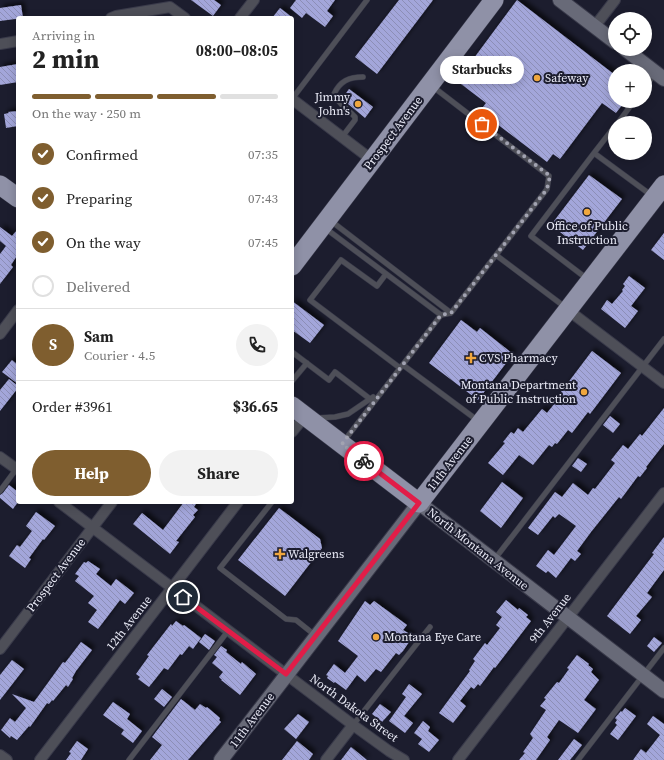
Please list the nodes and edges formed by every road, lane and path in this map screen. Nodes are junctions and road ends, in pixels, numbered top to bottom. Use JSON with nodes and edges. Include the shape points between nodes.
{"nodes":[{"id":1,"x":254,"y":0,"type":"edge"},
{"id":2,"x":367,"y":0,"type":"edge"},
{"id":3,"x":494,"y":0,"type":"edge"},
{"id":4,"x":560,"y":0,"type":"edge"},
{"id":5,"x":615,"y":0,"type":"edge"},
{"id":6,"x":170,"y":3,"type":"edge"},
{"id":7,"x":116,"y":16,"type":"edge"},
{"id":8,"x":183,"y":16,"type":"edge"},
{"id":9,"x":242,"y":16,"type":"edge"},
{"id":10,"x":595,"y":26,"type":"junction"},
{"id":11,"x":608,"y":36,"type":"edge"},
{"id":12,"x":16,"y":41,"type":"edge"},
{"id":13,"x":0,"y":44,"type":"edge"},
{"id":14,"x":634,"y":56,"type":"edge"},
{"id":15,"x":660,"y":76,"type":"edge"},
{"id":16,"x":363,"y":77,"type":"dead end"},
{"id":17,"x":430,"y":84,"type":"junction"},
{"id":18,"x":294,"y":96,"type":"edge"},
{"id":19,"x":294,"y":101,"type":"edge"},
{"id":20,"x":608,"y":135,"type":"edge"},
{"id":21,"x":342,"y":138,"type":"junction"},
{"id":22,"x":594,"y":154,"type":"junction"},
{"id":23,"x":372,"y":160,"type":"junction"},
{"id":24,"x":0,"y":185,"type":"edge"},
{"id":25,"x":661,"y":189,"type":"edge"},
{"id":26,"x":16,"y":197,"type":"edge"},
{"id":27,"x":325,"y":222,"type":"junction"},
{"id":28,"x":496,"y":255,"type":"junction"},
{"id":29,"x":294,"y":263,"type":"edge"},
{"id":30,"x":386,"y":274,"type":"junction"},
{"id":31,"x":590,"y":281,"type":"junction"},
{"id":32,"x":568,"y":310,"type":"junction"},
{"id":33,"x":16,"y":313,"type":"edge"},
{"id":34,"x":451,"y":313,"type":"junction"},
{"id":35,"x":441,"y":315,"type":"junction"},
{"id":36,"x":0,"y":334,"type":"edge"},
{"id":37,"x":664,"y":339,"type":"edge"},
{"id":38,"x":294,"y":354,"type":"edge"},
{"id":39,"x":306,"y":363,"type":"junction"},
{"id":40,"x":402,"y":366,"type":"junction"},
{"id":41,"x":642,"y":366,"type":"junction"},
{"id":42,"x":294,"y":379,"type":"edge"},
{"id":43,"x":664,"y":383,"type":"edge"},
{"id":44,"x":372,"y":400,"type":"junction"},
{"id":45,"x":302,"y":414,"type":"edge"},
{"id":46,"x":481,"y":423,"type":"junction"},
{"id":47,"x":294,"y":428,"type":"edge"},
{"id":48,"x":342,"y":444,"type":"junction"},
{"id":49,"x":0,"y":457,"type":"edge"},
{"id":50,"x":16,"y":468,"type":"edge"},
{"id":51,"x":16,"y":471,"type":"edge"},
{"id":52,"x":0,"y":491,"type":"edge"},
{"id":53,"x":664,"y":493,"type":"edge"},
{"id":54,"x":419,"y":503,"type":"junction"},
{"id":55,"x":62,"y":504,"type":"edge"},
{"id":56,"x":110,"y":504,"type":"edge"},
{"id":57,"x":236,"y":504,"type":"edge"},
{"id":58,"x":270,"y":504,"type":"edge"},
{"id":59,"x":92,"y":528,"type":"junction"},
{"id":60,"x":493,"y":560,"type":"junction"},
{"id":61,"x":172,"y":588,"type":"junction"},
{"id":62,"x":567,"y":618,"type":"junction"},
{"id":63,"x":430,"y":627,"type":"dead end"},
{"id":64,"x":228,"y":631,"type":"junction"},
{"id":65,"x":316,"y":636,"type":"junction"},
{"id":66,"x":664,"y":648,"type":"edge"},
{"id":67,"x":0,"y":649,"type":"edge"},
{"id":68,"x":286,"y":674,"type":"junction"},
{"id":69,"x":643,"y":675,"type":"junction"},
{"id":70,"x":664,"y":691,"type":"edge"},
{"id":71,"x":353,"y":725,"type":"junction"},
{"id":72,"x":0,"y":755,"type":"edge"},
{"id":73,"x":7,"y":760,"type":"edge"},
{"id":74,"x":40,"y":760,"type":"edge"},
{"id":75,"x":129,"y":760,"type":"edge"},
{"id":76,"x":221,"y":760,"type":"edge"},
{"id":77,"x":326,"y":760,"type":"edge"},
{"id":78,"x":404,"y":760,"type":"edge"},
{"id":79,"x":458,"y":760,"type":"edge"},
{"id":80,"x":578,"y":760,"type":"edge"}],
"edges":[{"from":1,"to":9,"type":"street"},
{"from":2,"to":18,"type":"lane"},
{"from":3,"to":17,"type":"highway","name":"Prospect Avenue"},
{"from":4,"to":10,"type":"street"},
{"from":5,"to":10,"type":"street"},
{"from":6,"to":7,"type":"street"},
{"from":6,"to":8,"type":"street"},
{"from":10,"to":11,"type":"street"},
{"from":12,"to":13,"type":"street"},
{"from":14,"to":15,"type":"street"},
{"from":16,"to":21,"type":"lane","via":[[344,80],[337,86],[334,94],[343,108],[355,117]]},
{"from":17,"to":23,"type":"highway","name":"Prospect Avenue"},
{"from":17,"to":28,"type":"lane","via":[[550,176],[547,189]]},
{"from":19,"to":21,"type":"street"},
{"from":20,"to":22,"type":"lane"},
{"from":21,"to":23,"type":"street"},
{"from":22,"to":25,"type":"lane"},
{"from":22,"to":31,"type":"lane","via":[[531,236]]},
{"from":23,"to":27,"type":"highway","name":"Prospect Avenue"},
{"from":24,"to":26,"type":"highway"},
{"from":25,"to":31,"type":"highway","name":"11th Avenue"},
{"from":27,"to":29,"type":"highway","name":"Prospect Avenue"},
{"from":27,"to":30,"type":"lane"},
{"from":27,"to":34,"type":"lane"},
{"from":28,"to":32,"type":"lane"},
{"from":28,"to":34,"type":"lane"},
{"from":30,"to":35,"type":"lane"},
{"from":30,"to":40,"type":"lane","via":[[377,286],[340,260],[310,300]]},
{"from":31,"to":32,"type":"highway","name":"11th Avenue"},
{"from":32,"to":41,"type":"street"},
{"from":32,"to":46,"type":"highway","name":"11th Avenue"},
{"from":33,"to":36,"type":"street"},
{"from":34,"to":35,"type":"lane"},
{"from":35,"to":40,"type":"lane"},
{"from":37,"to":41,"type":"lane"},
{"from":38,"to":39,"type":"lane"},
{"from":39,"to":42,"type":"lane"},
{"from":39,"to":44,"type":"lane","via":[[329,380],[335,372]]},
{"from":40,"to":44,"type":"lane"},
{"from":40,"to":46,"type":"lane"},
{"from":41,"to":43,"type":"street"},
{"from":41,"to":60,"type":"lane"},
{"from":44,"to":45,"type":"lane","via":[[348,414],[335,417]]},
{"from":44,"to":48,"type":"lane"},
{"from":45,"to":47,"type":"street"},
{"from":45,"to":48,"type":"highway","name":"North Montana Avenue"},
{"from":46,"to":54,"type":"highway","name":"11th Avenue"},
{"from":48,"to":54,"type":"highway","name":"North Montana Avenue"},
{"from":49,"to":50,"type":"street"},
{"from":51,"to":52,"type":"lane"},
{"from":53,"to":62,"type":"street","name":"9th Avenue"},
{"from":54,"to":60,"type":"street","name":"North Montana Avenue"},
{"from":54,"to":65,"type":"street","name":"11th Avenue"},
{"from":55,"to":59,"type":"street","name":"North Dakota Street"},
{"from":56,"to":59,"type":"street","name":"Prospect Avenue"},
{"from":57,"to":61,"type":"street","name":"12th Avenue"},
{"from":58,"to":65,"type":"lane","via":[[220,568],[286,619],[296,620]]},
{"from":59,"to":61,"type":"street","name":"North Dakota Street"},
{"from":59,"to":67,"type":"street","name":"Prospect Avenue"},
{"from":60,"to":62,"type":"street","name":"North Montana Avenue"},
{"from":61,"to":64,"type":"street","name":"North Dakota Street"},
{"from":61,"to":74,"type":"street","name":"12th Avenue"},
{"from":62,"to":69,"type":"street","name":"North Montana Avenue"},
{"from":62,"to":79,"type":"street","name":"9th Avenue"},
{"from":63,"to":71,"type":"lane"},
{"from":64,"to":68,"type":"street","name":"North Dakota Street"},
{"from":64,"to":75,"type":"lane"},
{"from":65,"to":68,"type":"street","name":"11th Avenue"},
{"from":66,"to":69,"type":"lane"},
{"from":68,"to":71,"type":"street","name":"North Dakota Street"},
{"from":68,"to":76,"type":"street","name":"11th Avenue"},
{"from":69,"to":70,"type":"street","name":"North Montana Avenue"},
{"from":69,"to":80,"type":"lane"},
{"from":71,"to":77,"type":"street"},
{"from":71,"to":78,"type":"street","name":"North Dakota Street"},
{"from":72,"to":73,"type":"street"}]}
